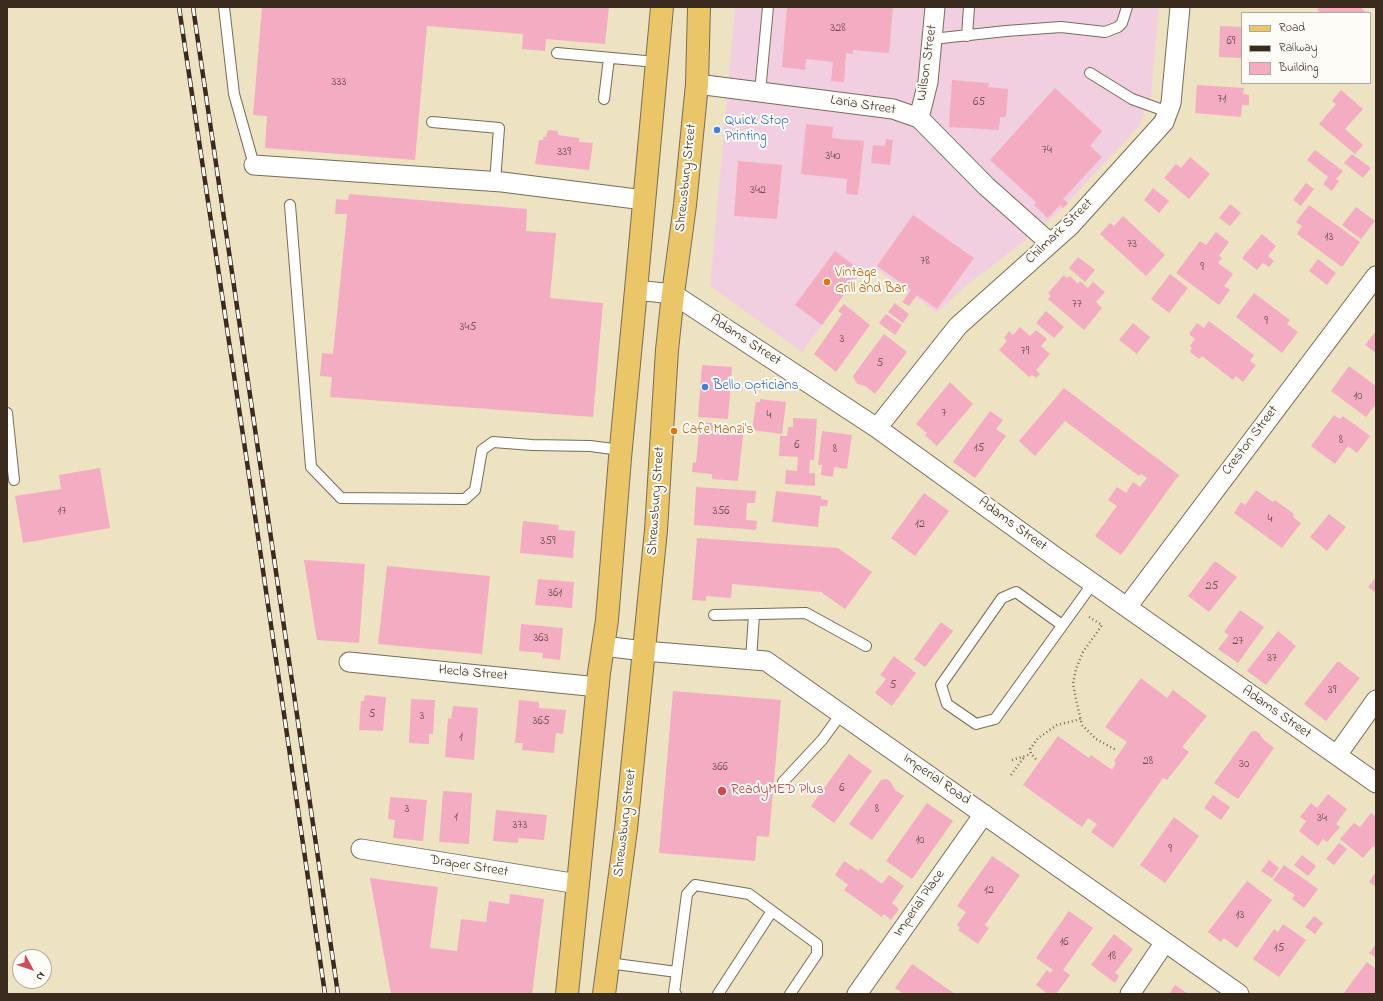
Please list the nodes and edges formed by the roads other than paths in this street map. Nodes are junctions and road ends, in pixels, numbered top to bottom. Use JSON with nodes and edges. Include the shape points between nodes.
{"nodes":[{"id":1,"x":224,"y":7,"type":"edge"},
{"id":2,"x":662,"y":7,"type":"edge"},
{"id":3,"x":699,"y":7,"type":"edge"},
{"id":4,"x":768,"y":7,"type":"edge"},
{"id":5,"x":935,"y":7,"type":"edge"},
{"id":6,"x":969,"y":7,"type":"edge"},
{"id":7,"x":1127,"y":7,"type":"edge"},
{"id":8,"x":1180,"y":7,"type":"edge"},
{"id":9,"x":967,"y":36,"type":"junction"},
{"id":10,"x":932,"y":39,"type":"junction"},
{"id":11,"x":557,"y":53,"type":"dead end"},
{"id":12,"x":608,"y":58,"type":"junction"},
{"id":13,"x":656,"y":62,"type":"junction"},
{"id":14,"x":1090,"y":73,"type":"dead end"},
{"id":15,"x":697,"y":84,"type":"junction"},
{"id":16,"x":760,"y":92,"type":"junction"},
{"id":17,"x":604,"y":99,"type":"dead end"},
{"id":18,"x":1168,"y":112,"type":"junction"},
{"id":19,"x":919,"y":118,"type":"junction"},
{"id":20,"x":432,"y":122,"type":"dead end"},
{"id":21,"x":254,"y":165,"type":"joint"},
{"id":22,"x":495,"y":182,"type":"junction"},
{"id":23,"x":644,"y":200,"type":"junction"},
{"id":24,"x":290,"y":205,"type":"dead end"},
{"id":25,"x":1050,"y":243,"type":"junction"},
{"id":26,"x":1376,"y":276,"type":"edge"},
{"id":27,"x":636,"y":290,"type":"junction"},
{"id":28,"x":673,"y":294,"type":"junction"},
{"id":29,"x":7,"y":413,"type":"edge"},
{"id":30,"x":877,"y":428,"type":"junction"},
{"id":31,"x":620,"y":450,"type":"junction"},
{"id":32,"x":14,"y":480,"type":"dead end"},
{"id":33,"x":1093,"y":583,"type":"junction"},
{"id":34,"x":1127,"y":607,"type":"junction"},
{"id":35,"x":714,"y":615,"type":"dead end"},
{"id":36,"x":754,"y":615,"type":"junction"},
{"id":37,"x":1062,"y":625,"type":"junction"},
{"id":38,"x":603,"y":646,"type":"junction"},
{"id":39,"x":866,"y":646,"type":"dead end"},
{"id":40,"x":644,"y":651,"type":"junction"},
{"id":41,"x":751,"y":660,"type":"junction"},
{"id":42,"x":348,"y":662,"type":"dead end"},
{"id":43,"x":598,"y":687,"type":"junction"},
{"id":44,"x":1376,"y":700,"type":"edge"},
{"id":45,"x":841,"y":714,"type":"junction"},
{"id":46,"x":1337,"y":756,"type":"junction"},
{"id":47,"x":783,"y":782,"type":"dead end"},
{"id":48,"x":1376,"y":784,"type":"edge"},
{"id":49,"x":984,"y":814,"type":"junction"},
{"id":50,"x":361,"y":849,"type":"dead end"},
{"id":51,"x":578,"y":884,"type":"junction"},
{"id":52,"x":772,"y":911,"type":"junction"},
{"id":53,"x":1165,"y":942,"type":"junction"},
{"id":54,"x":608,"y":963,"type":"junction"},
{"id":55,"x":677,"y":972,"type":"junction"},
{"id":56,"x":567,"y":994,"type":"edge"},
{"id":57,"x":604,"y":994,"type":"edge"},
{"id":58,"x":676,"y":994,"type":"edge"},
{"id":59,"x":718,"y":994,"type":"edge"},
{"id":60,"x":790,"y":994,"type":"edge"},
{"id":61,"x":857,"y":994,"type":"edge"},
{"id":62,"x":1130,"y":994,"type":"edge"},
{"id":63,"x":1239,"y":994,"type":"edge"}],
"edges":[{"from":1,"to":21,"type":"lane","via":[[234,94]]},
{"from":2,"to":13,"type":"main road"},
{"from":3,"to":15,"type":"main road","name":"Shrewsbury Street"},
{"from":4,"to":16,"type":"lane"},
{"from":5,"to":10,"type":"street","name":"Wilson Street"},
{"from":6,"to":9,"type":"lane"},
{"from":7,"to":9,"type":"lane","via":[[1122,23],[1105,32],[1061,27]]},
{"from":8,"to":18,"type":"street","name":"Chilmark Street"},
{"from":9,"to":10,"type":"lane"},
{"from":10,"to":19,"type":"street","name":"Wilson Street","via":[[928,82]]},
{"from":11,"to":12,"type":"lane"},
{"from":12,"to":13,"type":"lane"},
{"from":12,"to":17,"type":"lane"},
{"from":13,"to":23,"type":"main road"},
{"from":14,"to":18,"type":"lane","via":[[1132,99]]},
{"from":15,"to":16,"type":"street","name":"Laria Street"},
{"from":15,"to":28,"type":"main road","name":"Shrewsbury Street"},
{"from":16,"to":19,"type":"street","name":"Laria Street","via":[[893,109]]},
{"from":18,"to":25,"type":"street","name":"Chilmark Street","via":[[1164,122],[1070,226]]},
{"from":19,"to":25,"type":"street","name":"Laria Street","via":[[986,186]]},
{"from":20,"to":22,"type":"lane","via":[[499,128]]},
{"from":21,"to":22,"type":"street"},
{"from":22,"to":23,"type":"street"},
{"from":23,"to":27,"type":"main road"},
{"from":24,"to":31,"type":"lane","via":[[311,467],[341,498],[465,499],[474,490],[482,450],[493,442],[590,446]]},
{"from":25,"to":30,"type":"street","name":"Chilmark Street","via":[[958,326]]},
{"from":26,"to":34,"type":"street","name":"Creston Street"},
{"from":27,"to":28,"type":"street","name":"Adams Street"},
{"from":27,"to":31,"type":"main road"},
{"from":28,"to":30,"type":"street","name":"Adams Street"},
{"from":28,"to":40,"type":"main road","name":"Shrewsbury Street","via":[[656,530]]},
{"from":29,"to":32,"type":"lane"},
{"from":30,"to":33,"type":"street","name":"Adams Street"},
{"from":31,"to":38,"type":"main road"},
{"from":33,"to":34,"type":"street","name":"Adams Street"},
{"from":33,"to":37,"type":"lane"},
{"from":34,"to":46,"type":"street","name":"Adams Street"},
{"from":35,"to":36,"type":"lane"},
{"from":36,"to":39,"type":"lane","via":[[806,613]]},
{"from":36,"to":41,"type":"lane"},
{"from":37,"to":37,"type":"lane","via":[[995,719],[976,724],[947,704],[941,685],[1002,598],[1016,592]]},
{"from":38,"to":40,"type":"street","name":"Imperial Road"},
{"from":38,"to":43,"type":"main road"},
{"from":40,"to":41,"type":"street","name":"Imperial Road"},
{"from":40,"to":54,"type":"main road","name":"Shrewsbury Street","via":[[626,829]]},
{"from":41,"to":45,"type":"street","name":"Imperial Road","via":[[766,661]]},
{"from":42,"to":43,"type":"street","name":"Hecla Street"},
{"from":43,"to":51,"type":"main road"},
{"from":44,"to":46,"type":"street"},
{"from":45,"to":47,"type":"lane","via":[[822,740]]},
{"from":45,"to":49,"type":"street","name":"Imperial Road"},
{"from":46,"to":48,"type":"street","name":"Adams Street"},
{"from":49,"to":53,"type":"street","name":"Imperial Road"},
{"from":49,"to":61,"type":"street","name":"Imperial Place"},
{"from":50,"to":51,"type":"street","name":"Draper Street"},
{"from":51,"to":56,"type":"main road"},
{"from":52,"to":55,"type":"lane","via":[[749,894],[695,886],[687,894]]},
{"from":52,"to":59,"type":"lane"},
{"from":52,"to":60,"type":"lane","via":[[817,944],[817,954]]},
{"from":53,"to":62,"type":"street"},
{"from":53,"to":63,"type":"street","name":"Imperial Road"},
{"from":54,"to":55,"type":"lane"},
{"from":54,"to":57,"type":"main road","name":"Shrewsbury Street"},
{"from":55,"to":58,"type":"lane","via":[[674,993]]}]}
